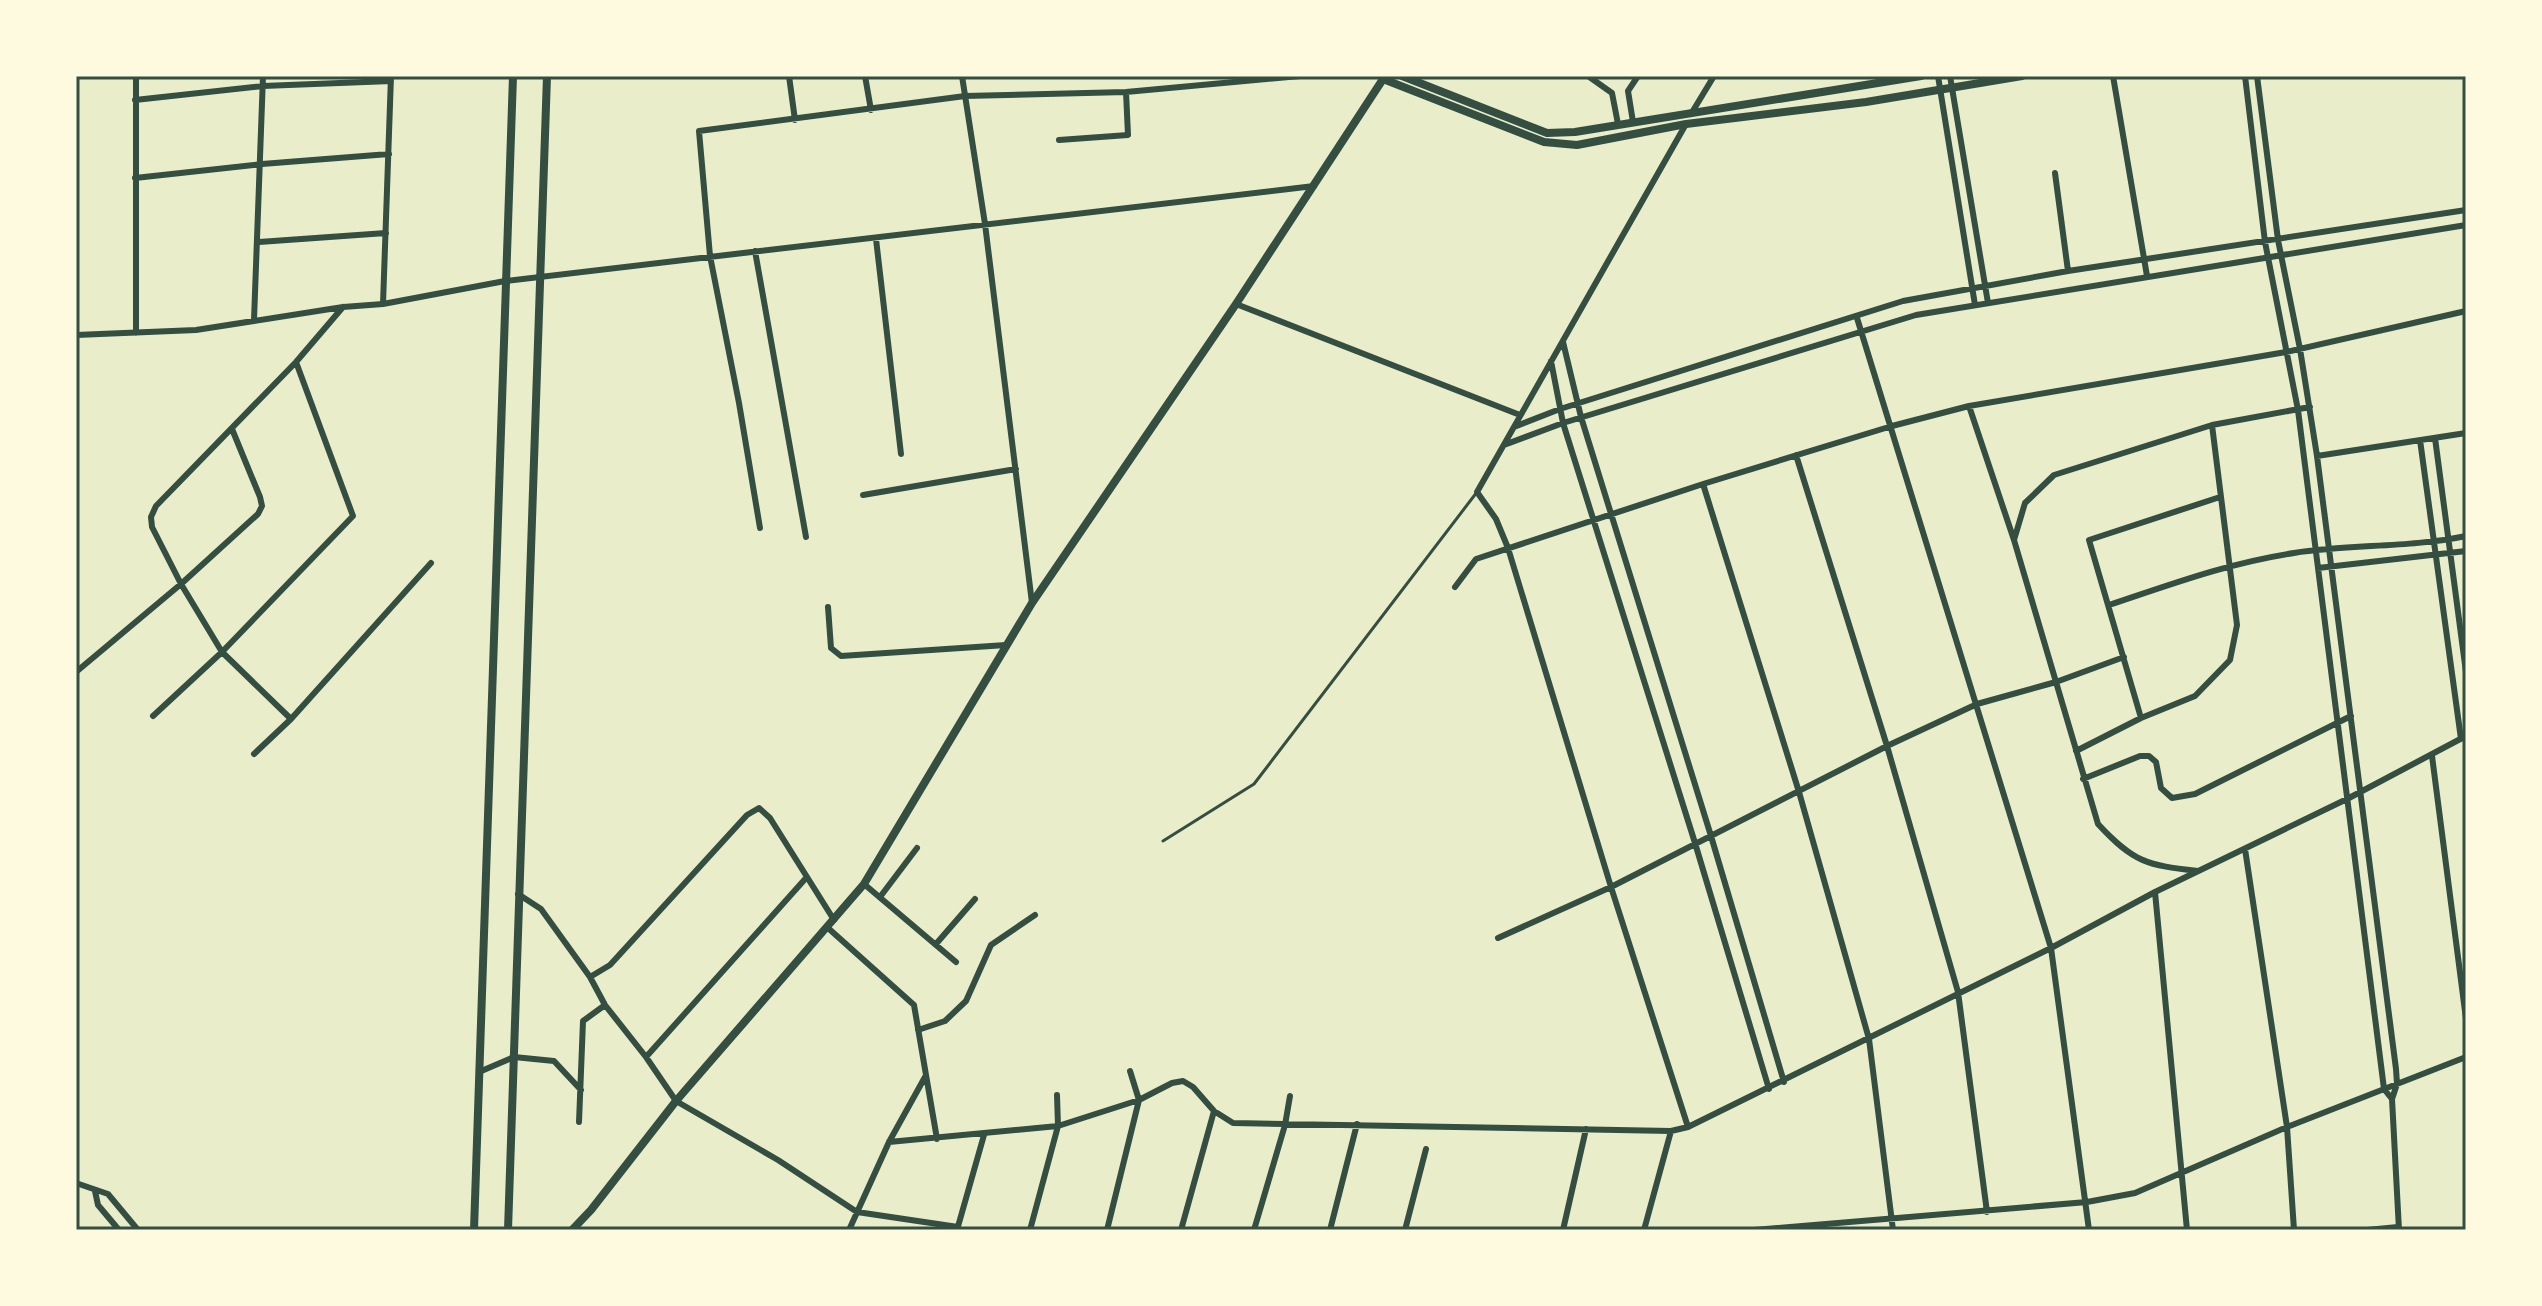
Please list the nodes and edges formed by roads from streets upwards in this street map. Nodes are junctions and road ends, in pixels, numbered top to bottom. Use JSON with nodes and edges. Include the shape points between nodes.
{"nodes":[{"id":1,"x":136,"y":76,"type":"edge"},
{"id":2,"x":263,"y":76,"type":"edge"},
{"id":3,"x":513,"y":76,"type":"edge"},
{"id":4,"x":547,"y":76,"type":"edge"},
{"id":5,"x":789,"y":76,"type":"edge"},
{"id":6,"x":865,"y":76,"type":"edge"},
{"id":7,"x":962,"y":76,"type":"edge"},
{"id":8,"x":1300,"y":76,"type":"edge"},
{"id":9,"x":1402,"y":76,"type":"edge"},
{"id":10,"x":1588,"y":76,"type":"edge"},
{"id":11,"x":1638,"y":76,"type":"edge"},
{"id":12,"x":1714,"y":76,"type":"edge"},
{"id":13,"x":1921,"y":76,"type":"edge"},
{"id":14,"x":1938,"y":76,"type":"edge"},
{"id":15,"x":1950,"y":76,"type":"edge"},
{"id":16,"x":2022,"y":76,"type":"edge"},
{"id":17,"x":2113,"y":76,"type":"edge"},
{"id":18,"x":2245,"y":76,"type":"edge"},
{"id":19,"x":2257,"y":76,"type":"edge"},
{"id":20,"x":1384,"y":78,"type":"edge"},
{"id":21,"x":391,"y":79,"type":"edge"},
{"id":22,"x":1974,"y":80,"type":"edge"},
{"id":23,"x":263,"y":86,"type":"junction"},
{"id":24,"x":1952,"y":88,"type":"junction"},
{"id":25,"x":1941,"y":90,"type":"junction"},
{"id":26,"x":1628,"y":91,"type":"junction"},
{"id":27,"x":1126,"y":92,"type":"junction"},
{"id":28,"x":1612,"y":93,"type":"junction"},
{"id":29,"x":965,"y":96,"type":"junction"},
{"id":30,"x":135,"y":100,"type":"junction"},
{"id":31,"x":871,"y":110,"type":"junction"},
{"id":32,"x":1693,"y":112,"type":"junction"},
{"id":33,"x":795,"y":120,"type":"junction"},
{"id":34,"x":1633,"y":122,"type":"junction"},
{"id":35,"x":1618,"y":124,"type":"junction"},
{"id":36,"x":1686,"y":124,"type":"junction"},
{"id":37,"x":1059,"y":140,"type":"dead end"},
{"id":38,"x":389,"y":154,"type":"junction"},
{"id":39,"x":262,"y":164,"type":"junction"},
{"id":40,"x":2055,"y":173,"type":"dead end"},
{"id":41,"x":135,"y":178,"type":"junction"},
{"id":42,"x":1314,"y":186,"type":"junction"},
{"id":43,"x":2466,"y":210,"type":"edge"},
{"id":44,"x":985,"y":224,"type":"junction"},
{"id":45,"x":2466,"y":225,"type":"edge"},
{"id":46,"x":386,"y":233,"type":"junction"},
{"id":47,"x":876,"y":239,"type":"junction"},
{"id":48,"x":2278,"y":240,"type":"junction"},
{"id":49,"x":259,"y":242,"type":"junction"},
{"id":50,"x":2265,"y":242,"type":"junction"},
{"id":51,"x":755,"y":251,"type":"junction"},
{"id":52,"x":710,"y":256,"type":"junction"},
{"id":53,"x":2281,"y":256,"type":"junction"},
{"id":54,"x":2268,"y":258,"type":"junction"},
{"id":55,"x":2143,"y":260,"type":"junction"},
{"id":56,"x":2068,"y":271,"type":"junction"},
{"id":57,"x":2147,"y":276,"type":"junction"},
{"id":58,"x":542,"y":277,"type":"junction"},
{"id":59,"x":505,"y":281,"type":"junction"},
{"id":60,"x":1986,"y":287,"type":"junction"},
{"id":61,"x":1973,"y":289,"type":"junction"},
{"id":62,"x":1988,"y":303,"type":"junction"},
{"id":63,"x":383,"y":304,"type":"junction"},
{"id":64,"x":1236,"y":304,"type":"junction"},
{"id":65,"x":1975,"y":305,"type":"junction"},
{"id":66,"x":343,"y":307,"type":"junction"},
{"id":67,"x":2466,"y":311,"type":"edge"},
{"id":68,"x":1857,"y":318,"type":"junction"},
{"id":69,"x":254,"y":320,"type":"junction"},
{"id":70,"x":1861,"y":330,"type":"junction"},
{"id":71,"x":136,"y":333,"type":"junction"},
{"id":72,"x":76,"y":335,"type":"edge"},
{"id":73,"x":1563,"y":341,"type":"junction"},
{"id":74,"x":2300,"y":349,"type":"junction"},
{"id":75,"x":2286,"y":352,"type":"junction"},
{"id":76,"x":1551,"y":361,"type":"junction"},
{"id":77,"x":296,"y":362,"type":"junction"},
{"id":78,"x":1577,"y":404,"type":"junction"},
{"id":79,"x":1969,"y":406,"type":"junction"},
{"id":80,"x":2310,"y":407,"type":"junction"},
{"id":81,"x":1560,"y":409,"type":"junction"},
{"id":82,"x":2298,"y":410,"type":"junction"},
{"id":83,"x":1520,"y":415,"type":"junction"},
{"id":84,"x":1581,"y":417,"type":"junction"},
{"id":85,"x":1563,"y":423,"type":"junction"},
{"id":86,"x":2212,"y":425,"type":"junction"},
{"id":87,"x":1892,"y":426,"type":"junction"},
{"id":88,"x":1514,"y":427,"type":"junction"},
{"id":89,"x":232,"y":429,"type":"junction"},
{"id":90,"x":2466,"y":433,"type":"edge"},
{"id":91,"x":2435,"y":438,"type":"junction"},
{"id":92,"x":2420,"y":440,"type":"junction"},
{"id":93,"x":1504,"y":445,"type":"junction"},
{"id":94,"x":901,"y":454,"type":"dead end"},
{"id":95,"x":1796,"y":455,"type":"junction"},
{"id":96,"x":2317,"y":456,"type":"junction"},
{"id":97,"x":1016,"y":469,"type":"junction"},
{"id":98,"x":1703,"y":484,"type":"junction"},
{"id":99,"x":863,"y":495,"type":"dead end"},
{"id":100,"x":2220,"y":497,"type":"junction"},
{"id":101,"x":1610,"y":515,"type":"junction"},
{"id":102,"x":1593,"y":520,"type":"junction"},
{"id":103,"x":760,"y":528,"type":"dead end"},
{"id":104,"x":2466,"y":536,"type":"edge"},
{"id":105,"x":806,"y":537,"type":"dead end"},
{"id":106,"x":2450,"y":539,"type":"junction"},
{"id":107,"x":2014,"y":540,"type":"junction"},
{"id":108,"x":2434,"y":542,"type":"junction"},
{"id":109,"x":1508,"y":548,"type":"junction"},
{"id":110,"x":2329,"y":549,"type":"junction"},
{"id":111,"x":2316,"y":551,"type":"junction"},
{"id":112,"x":2466,"y":551,"type":"edge"},
{"id":113,"x":2452,"y":554,"type":"junction"},
{"id":114,"x":2436,"y":556,"type":"junction"},
{"id":115,"x":431,"y":563,"type":"dead end"},
{"id":116,"x":2230,"y":564,"type":"junction"},
{"id":117,"x":2331,"y":567,"type":"junction"},
{"id":118,"x":2318,"y":568,"type":"junction"},
{"id":119,"x":181,"y":584,"type":"junction"},
{"id":120,"x":1455,"y":587,"type":"dead end"},
{"id":121,"x":1032,"y":603,"type":"junction"},
{"id":122,"x":2109,"y":605,"type":"junction"},
{"id":123,"x":828,"y":607,"type":"dead end"},
{"id":124,"x":1006,"y":645,"type":"junction"},
{"id":125,"x":222,"y":652,"type":"junction"},
{"id":126,"x":2124,"y":657,"type":"junction"},
{"id":127,"x":76,"y":672,"type":"edge"},
{"id":128,"x":2466,"y":672,"type":"edge"},
{"id":129,"x":2056,"y":682,"type":"junction"},
{"id":130,"x":1977,"y":704,"type":"junction"},
{"id":131,"x":153,"y":716,"type":"dead end"},
{"id":132,"x":2351,"y":716,"type":"junction"},
{"id":133,"x":2141,"y":718,"type":"junction"},
{"id":134,"x":291,"y":719,"type":"junction"},
{"id":135,"x":2339,"y":722,"type":"junction"},
{"id":136,"x":2463,"y":738,"type":"edge"},
{"id":137,"x":1887,"y":746,"type":"junction"},
{"id":138,"x":2076,"y":751,"type":"junction"},
{"id":139,"x":254,"y":754,"type":"dead end"},
{"id":140,"x":2432,"y":756,"type":"junction"},
{"id":141,"x":2083,"y":779,"type":"junction"},
{"id":142,"x":1799,"y":792,"type":"junction"},
{"id":143,"x":2360,"y":792,"type":"junction"},
{"id":144,"x":2349,"y":798,"type":"junction"},
{"id":145,"x":1711,"y":836,"type":"junction"},
{"id":146,"x":1695,"y":843,"type":"junction"},
{"id":147,"x":917,"y":848,"type":"dead end"},
{"id":148,"x":2245,"y":849,"type":"junction"},
{"id":149,"x":2198,"y":871,"type":"junction"},
{"id":150,"x":806,"y":878,"type":"junction"},
{"id":151,"x":864,"y":884,"type":"junction"},
{"id":152,"x":1611,"y":887,"type":"junction"},
{"id":153,"x":2155,"y":892,"type":"junction"},
{"id":154,"x":518,"y":894,"type":"junction"},
{"id":155,"x":880,"y":897,"type":"junction"},
{"id":156,"x":975,"y":899,"type":"dead end"},
{"id":157,"x":1035,"y":915,"type":"dead end"},
{"id":158,"x":831,"y":924,"type":"junction"},
{"id":159,"x":1498,"y":938,"type":"dead end"},
{"id":160,"x":936,"y":944,"type":"junction"},
{"id":161,"x":2051,"y":948,"type":"junction"},
{"id":162,"x":956,"y":962,"type":"dead end"},
{"id":163,"x":590,"y":977,"type":"junction"},
{"id":164,"x":1958,"y":992,"type":"junction"},
{"id":165,"x":605,"y":1005,"type":"junction"},
{"id":166,"x":2466,"y":1019,"type":"edge"},
{"id":167,"x":918,"y":1030,"type":"junction"},
{"id":168,"x":1869,"y":1039,"type":"junction"},
{"id":169,"x":514,"y":1057,"type":"junction"},
{"id":170,"x":646,"y":1057,"type":"junction"},
{"id":171,"x":2466,"y":1057,"type":"edge"},
{"id":172,"x":484,"y":1070,"type":"junction"},
{"id":173,"x":1130,"y":1071,"type":"dead end"},
{"id":174,"x":925,"y":1077,"type":"junction"},
{"id":175,"x":1784,"y":1082,"type":"junction"},
{"id":176,"x":2397,"y":1084,"type":"junction"},
{"id":177,"x":1769,"y":1089,"type":"junction"},
{"id":178,"x":2384,"y":1089,"type":"junction"},
{"id":179,"x":581,"y":1090,"type":"junction"},
{"id":180,"x":1057,"y":1095,"type":"dead end"},
{"id":181,"x":1290,"y":1096,"type":"dead end"},
{"id":182,"x":2392,"y":1099,"type":"junction"},
{"id":183,"x":1139,"y":1100,"type":"junction"},
{"id":184,"x":676,"y":1101,"type":"junction"},
{"id":185,"x":1214,"y":1111,"type":"junction"},
{"id":186,"x":579,"y":1122,"type":"dead end"},
{"id":187,"x":1357,"y":1124,"type":"junction"},
{"id":188,"x":1285,"y":1125,"type":"junction"},
{"id":189,"x":1058,"y":1126,"type":"junction"},
{"id":190,"x":1688,"y":1127,"type":"junction"},
{"id":191,"x":2287,"y":1127,"type":"junction"},
{"id":192,"x":1586,"y":1129,"type":"junction"},
{"id":193,"x":1671,"y":1131,"type":"junction"},
{"id":194,"x":984,"y":1135,"type":"junction"},
{"id":195,"x":937,"y":1139,"type":"junction"},
{"id":196,"x":889,"y":1142,"type":"junction"},
{"id":197,"x":1426,"y":1149,"type":"dead end"},
{"id":198,"x":2182,"y":1171,"type":"junction"},
{"id":199,"x":76,"y":1183,"type":"edge"},
{"id":200,"x":95,"y":1191,"type":"junction"},
{"id":201,"x":2087,"y":1202,"type":"junction"},
{"id":202,"x":857,"y":1212,"type":"junction"},
{"id":203,"x":1987,"y":1212,"type":"junction"},
{"id":204,"x":1892,"y":1218,"type":"junction"},
{"id":205,"x":957,"y":1228,"type":"edge"},
{"id":206,"x":2398,"y":1228,"type":"edge"},
{"id":207,"x":119,"y":1230,"type":"edge"},
{"id":208,"x":138,"y":1230,"type":"edge"},
{"id":209,"x":474,"y":1230,"type":"edge"},
{"id":210,"x":508,"y":1230,"type":"edge"},
{"id":211,"x":572,"y":1230,"type":"edge"},
{"id":212,"x":849,"y":1230,"type":"edge"},
{"id":213,"x":1030,"y":1230,"type":"edge"},
{"id":214,"x":1107,"y":1230,"type":"edge"},
{"id":215,"x":1181,"y":1230,"type":"edge"},
{"id":216,"x":1254,"y":1230,"type":"edge"},
{"id":217,"x":1330,"y":1230,"type":"edge"},
{"id":218,"x":1405,"y":1230,"type":"edge"},
{"id":219,"x":1563,"y":1230,"type":"edge"},
{"id":220,"x":1644,"y":1230,"type":"edge"},
{"id":221,"x":1754,"y":1230,"type":"edge"},
{"id":222,"x":1893,"y":1230,"type":"edge"},
{"id":223,"x":2089,"y":1230,"type":"edge"},
{"id":224,"x":2187,"y":1230,"type":"edge"},
{"id":225,"x":2294,"y":1230,"type":"edge"},
{"id":226,"x":2367,"y":1230,"type":"edge"}],
"edges":[{"from":1,"to":30,"type":"street"},
{"from":2,"to":23,"type":"street"},
{"from":3,"to":59,"type":"street"},
{"from":4,"to":58,"type":"street"},
{"from":5,"to":33,"type":"street"},
{"from":6,"to":31,"type":"street"},
{"from":7,"to":29,"type":"street"},
{"from":8,"to":27,"type":"street"},
{"from":9,"to":35,"type":"street","via":[[1547,133]]},
{"from":10,"to":28,"type":"street"},
{"from":11,"to":26,"type":"street"},
{"from":12,"to":32,"type":"street"},
{"from":13,"to":32,"type":"street"},
{"from":14,"to":25,"type":"street"},
{"from":15,"to":24,"type":"street"},
{"from":16,"to":22,"type":"street"},
{"from":17,"to":55,"type":"street"},
{"from":18,"to":50,"type":"street"},
{"from":19,"to":48,"type":"street"},
{"from":20,"to":36,"type":"street","via":[[1544,142],[1577,145]]},
{"from":20,"to":42,"type":"street"},
{"from":21,"to":23,"type":"street"},
{"from":21,"to":38,"type":"street"},
{"from":22,"to":24,"type":"street"},
{"from":23,"to":30,"type":"street"},
{"from":23,"to":39,"type":"street"},
{"from":24,"to":25,"type":"street"},
{"from":24,"to":60,"type":"street"},
{"from":25,"to":36,"type":"street"},
{"from":25,"to":61,"type":"street"},
{"from":26,"to":28,"type":"street"},
{"from":26,"to":34,"type":"street"},
{"from":27,"to":29,"type":"street"},
{"from":27,"to":37,"type":"street","via":[[1128,135]]},
{"from":28,"to":35,"type":"street"},
{"from":29,"to":31,"type":"street"},
{"from":29,"to":44,"type":"street"},
{"from":30,"to":41,"type":"street"},
{"from":31,"to":33,"type":"street"},
{"from":32,"to":34,"type":"street"},
{"from":32,"to":36,"type":"street"},
{"from":33,"to":52,"type":"street","via":[[699,131]]},
{"from":34,"to":35,"type":"street"},
{"from":36,"to":73,"type":"street"},
{"from":38,"to":39,"type":"street"},
{"from":38,"to":46,"type":"street"},
{"from":39,"to":41,"type":"street"},
{"from":39,"to":49,"type":"street"},
{"from":40,"to":56,"type":"street"},
{"from":41,"to":71,"type":"street"},
{"from":42,"to":44,"type":"street"},
{"from":42,"to":64,"type":"street"},
{"from":43,"to":48,"type":"street"},
{"from":44,"to":47,"type":"street"},
{"from":44,"to":97,"type":"street"},
{"from":45,"to":53,"type":"street"},
{"from":46,"to":49,"type":"street"},
{"from":46,"to":63,"type":"street"},
{"from":47,"to":51,"type":"street"},
{"from":47,"to":94,"type":"street"},
{"from":48,"to":50,"type":"street"},
{"from":48,"to":53,"type":"street"},
{"from":49,"to":69,"type":"street"},
{"from":50,"to":54,"type":"street"},
{"from":50,"to":55,"type":"street"},
{"from":51,"to":52,"type":"street"},
{"from":51,"to":105,"type":"street"},
{"from":52,"to":58,"type":"street"},
{"from":52,"to":103,"type":"street"},
{"from":53,"to":54,"type":"street"},
{"from":53,"to":74,"type":"street"},
{"from":54,"to":57,"type":"street"},
{"from":54,"to":75,"type":"street"},
{"from":55,"to":56,"type":"street"},
{"from":55,"to":57,"type":"street"},
{"from":56,"to":60,"type":"street"},
{"from":57,"to":62,"type":"street"},
{"from":58,"to":59,"type":"street"},
{"from":58,"to":154,"type":"street"},
{"from":59,"to":63,"type":"street"},
{"from":59,"to":172,"type":"street"},
{"from":60,"to":61,"type":"street"},
{"from":60,"to":62,"type":"street"},
{"from":61,"to":65,"type":"street"},
{"from":61,"to":68,"type":"street","via":[[1903,301]]},
{"from":62,"to":65,"type":"street"},
{"from":63,"to":66,"type":"street"},
{"from":64,"to":83,"type":"street"},
{"from":64,"to":121,"type":"street"},
{"from":65,"to":70,"type":"street"},
{"from":66,"to":69,"type":"street"},
{"from":66,"to":77,"type":"street"},
{"from":67,"to":74,"type":"street"},
{"from":68,"to":70,"type":"street"},
{"from":68,"to":78,"type":"street"},
{"from":69,"to":71,"type":"street"},
{"from":70,"to":84,"type":"street"},
{"from":70,"to":87,"type":"street"},
{"from":71,"to":72,"type":"street"},
{"from":73,"to":76,"type":"street"},
{"from":73,"to":78,"type":"street"},
{"from":74,"to":75,"type":"street"},
{"from":74,"to":80,"type":"street"},
{"from":75,"to":79,"type":"street"},
{"from":75,"to":82,"type":"street"},
{"from":76,"to":81,"type":"street"},
{"from":76,"to":83,"type":"street"},
{"from":77,"to":89,"type":"street"},
{"from":77,"to":125,"type":"street","via":[[353,516]]},
{"from":78,"to":81,"type":"street"},
{"from":78,"to":84,"type":"street"},
{"from":79,"to":87,"type":"street"},
{"from":79,"to":107,"type":"street"},
{"from":80,"to":82,"type":"street"},
{"from":80,"to":96,"type":"street"},
{"from":81,"to":85,"type":"street"},
{"from":81,"to":88,"type":"street"},
{"from":82,"to":86,"type":"street"},
{"from":82,"to":111,"type":"street"},
{"from":83,"to":88,"type":"street"},
{"from":84,"to":85,"type":"street"},
{"from":84,"to":101,"type":"street"},
{"from":85,"to":93,"type":"street"},
{"from":85,"to":102,"type":"street"},
{"from":86,"to":100,"type":"street"},
{"from":86,"to":107,"type":"street","via":[[2054,475],[2025,503]]},
{"from":87,"to":95,"type":"street"},
{"from":87,"to":130,"type":"street"},
{"from":88,"to":93,"type":"street"},
{"from":89,"to":119,"type":"street","via":[[151,517]]},
{"from":89,"to":119,"type":"street","via":[[262,506]]},
{"from":90,"to":91,"type":"street"},
{"from":91,"to":92,"type":"street"},
{"from":91,"to":106,"type":"street"},
{"from":92,"to":96,"type":"street"},
{"from":92,"to":108,"type":"street"},
{"from":93,"to":109,"type":"street","via":[[1477,492]]},
{"from":95,"to":98,"type":"street"},
{"from":95,"to":137,"type":"street"},
{"from":96,"to":110,"type":"street"},
{"from":97,"to":99,"type":"street"},
{"from":97,"to":121,"type":"street"},
{"from":98,"to":101,"type":"street"},
{"from":98,"to":142,"type":"street"},
{"from":100,"to":116,"type":"street"},
{"from":100,"to":122,"type":"street","via":[[2089,540]]},
{"from":101,"to":102,"type":"street"},
{"from":101,"to":145,"type":"street"},
{"from":102,"to":109,"type":"street"},
{"from":102,"to":146,"type":"street"},
{"from":104,"to":106,"type":"street"},
{"from":106,"to":108,"type":"street"},
{"from":106,"to":113,"type":"street"},
{"from":107,"to":129,"type":"street"},
{"from":108,"to":110,"type":"street"},
{"from":108,"to":114,"type":"street"},
{"from":109,"to":120,"type":"street","via":[[1476,559]]},
{"from":109,"to":152,"type":"street"},
{"from":110,"to":111,"type":"street"},
{"from":110,"to":117,"type":"street"},
{"from":111,"to":116,"type":"street"},
{"from":111,"to":118,"type":"street"},
{"from":112,"to":113,"type":"street"},
{"from":113,"to":114,"type":"street"},
{"from":113,"to":128,"type":"street"},
{"from":114,"to":117,"type":"street"},
{"from":114,"to":136,"type":"street"},
{"from":115,"to":134,"type":"street"},
{"from":116,"to":122,"type":"street"},
{"from":116,"to":133,"type":"street","via":[[2237,625],[2230,660],[2195,696]]},
{"from":117,"to":118,"type":"street"},
{"from":117,"to":132,"type":"street"},
{"from":118,"to":135,"type":"street"},
{"from":119,"to":125,"type":"street"},
{"from":119,"to":127,"type":"street"},
{"from":121,"to":124,"type":"street"},
{"from":122,"to":126,"type":"street"},
{"from":123,"to":124,"type":"street","via":[[831,648],[841,656]]},
{"from":124,"to":151,"type":"street"},
{"from":125,"to":131,"type":"street"},
{"from":125,"to":134,"type":"street"},
{"from":126,"to":129,"type":"street"},
{"from":126,"to":133,"type":"street"},
{"from":129,"to":130,"type":"street"},
{"from":129,"to":138,"type":"street"},
{"from":130,"to":137,"type":"street"},
{"from":130,"to":161,"type":"street"},
{"from":132,"to":135,"type":"street"},
{"from":132,"to":143,"type":"street"},
{"from":133,"to":138,"type":"street"},
{"from":134,"to":139,"type":"street"},
{"from":135,"to":141,"type":"street","via":[[2195,794],[2172,798],[2161,788],[2156,762],[2149,756]]},
{"from":135,"to":144,"type":"street"},
{"from":136,"to":140,"type":"street"},
{"from":137,"to":142,"type":"street"},
{"from":137,"to":164,"type":"street"},
{"from":138,"to":141,"type":"street"},
{"from":140,"to":143,"type":"street"},
{"from":140,"to":166,"type":"street"},
{"from":141,"to":149,"type":"street","via":[[2098,824],[2121,849],[2150,865]]},
{"from":142,"to":145,"type":"street"},
{"from":142,"to":168,"type":"street"},
{"from":143,"to":144,"type":"street"},
{"from":143,"to":176,"type":"street"},
{"from":144,"to":148,"type":"street"},
{"from":144,"to":178,"type":"street"},
{"from":145,"to":146,"type":"street"},
{"from":145,"to":175,"type":"street"},
{"from":146,"to":152,"type":"street"},
{"from":146,"to":177,"type":"street"},
{"from":147,"to":155,"type":"street"},
{"from":148,"to":149,"type":"street"},
{"from":148,"to":191,"type":"street"},
{"from":149,"to":153,"type":"street"},
{"from":150,"to":158,"type":"street"},
{"from":150,"to":163,"type":"street","via":[[759,808],[610,965]]},
{"from":150,"to":170,"type":"street"},
{"from":151,"to":155,"type":"street"},
{"from":151,"to":158,"type":"street"},
{"from":152,"to":159,"type":"street"},
{"from":152,"to":190,"type":"street"},
{"from":153,"to":161,"type":"street"},
{"from":153,"to":198,"type":"street"},
{"from":154,"to":163,"type":"street","via":[[541,909]]},
{"from":154,"to":169,"type":"street"},
{"from":155,"to":160,"type":"street"},
{"from":156,"to":160,"type":"street"},
{"from":157,"to":167,"type":"street","via":[[991,945],[966,1001],[945,1021]]},
{"from":158,"to":167,"type":"street","via":[[914,1005]]},
{"from":158,"to":184,"type":"street"},
{"from":160,"to":162,"type":"street"},
{"from":161,"to":164,"type":"street"},
{"from":161,"to":201,"type":"street"},
{"from":163,"to":165,"type":"street"},
{"from":164,"to":168,"type":"street"},
{"from":164,"to":203,"type":"street"},
{"from":165,"to":170,"type":"street"},
{"from":165,"to":179,"type":"street","via":[[583,1021]]},
{"from":167,"to":174,"type":"street"},
{"from":168,"to":175,"type":"street"},
{"from":168,"to":204,"type":"street"},
{"from":169,"to":172,"type":"street"},
{"from":169,"to":179,"type":"street","via":[[554,1061]]},
{"from":169,"to":210,"type":"street"},
{"from":170,"to":184,"type":"street"},
{"from":171,"to":176,"type":"street"},
{"from":172,"to":209,"type":"street"},
{"from":173,"to":183,"type":"street"},
{"from":174,"to":195,"type":"street"},
{"from":174,"to":196,"type":"street"},
{"from":175,"to":177,"type":"street"},
{"from":176,"to":178,"type":"street"},
{"from":176,"to":182,"type":"street"},
{"from":177,"to":190,"type":"street"},
{"from":178,"to":182,"type":"street"},
{"from":178,"to":191,"type":"street"},
{"from":179,"to":186,"type":"street"},
{"from":180,"to":189,"type":"street"},
{"from":181,"to":188,"type":"street"},
{"from":182,"to":206,"type":"street"},
{"from":183,"to":185,"type":"street","via":[[1183,1081]]},
{"from":183,"to":189,"type":"street"},
{"from":183,"to":214,"type":"street"},
{"from":184,"to":202,"type":"street"},
{"from":184,"to":211,"type":"street"},
{"from":185,"to":188,"type":"street","via":[[1233,1123]]},
{"from":185,"to":215,"type":"street"},
{"from":187,"to":188,"type":"street"},
{"from":187,"to":192,"type":"street"},
{"from":187,"to":217,"type":"street"},
{"from":188,"to":216,"type":"street"},
{"from":189,"to":194,"type":"street"},
{"from":189,"to":213,"type":"street"},
{"from":190,"to":193,"type":"street"},
{"from":191,"to":198,"type":"street"},
{"from":191,"to":225,"type":"street"},
{"from":192,"to":193,"type":"street"},
{"from":192,"to":219,"type":"street"},
{"from":193,"to":220,"type":"street"},
{"from":194,"to":195,"type":"street"},
{"from":194,"to":205,"type":"street"},
{"from":195,"to":196,"type":"street"},
{"from":196,"to":202,"type":"street"},
{"from":197,"to":218,"type":"street"},
{"from":198,"to":201,"type":"street","via":[[2135,1193]]},
{"from":198,"to":224,"type":"street"},
{"from":199,"to":200,"type":"street"},
{"from":200,"to":207,"type":"street","via":[[98,1205]]},
{"from":200,"to":208,"type":"street","via":[[108,1194]]},
{"from":201,"to":203,"type":"street"},
{"from":201,"to":223,"type":"street"},
{"from":202,"to":205,"type":"street"},
{"from":202,"to":212,"type":"street"},
{"from":203,"to":204,"type":"street"},
{"from":204,"to":221,"type":"street"},
{"from":204,"to":222,"type":"street"},
{"from":206,"to":226,"type":"street"}]}
